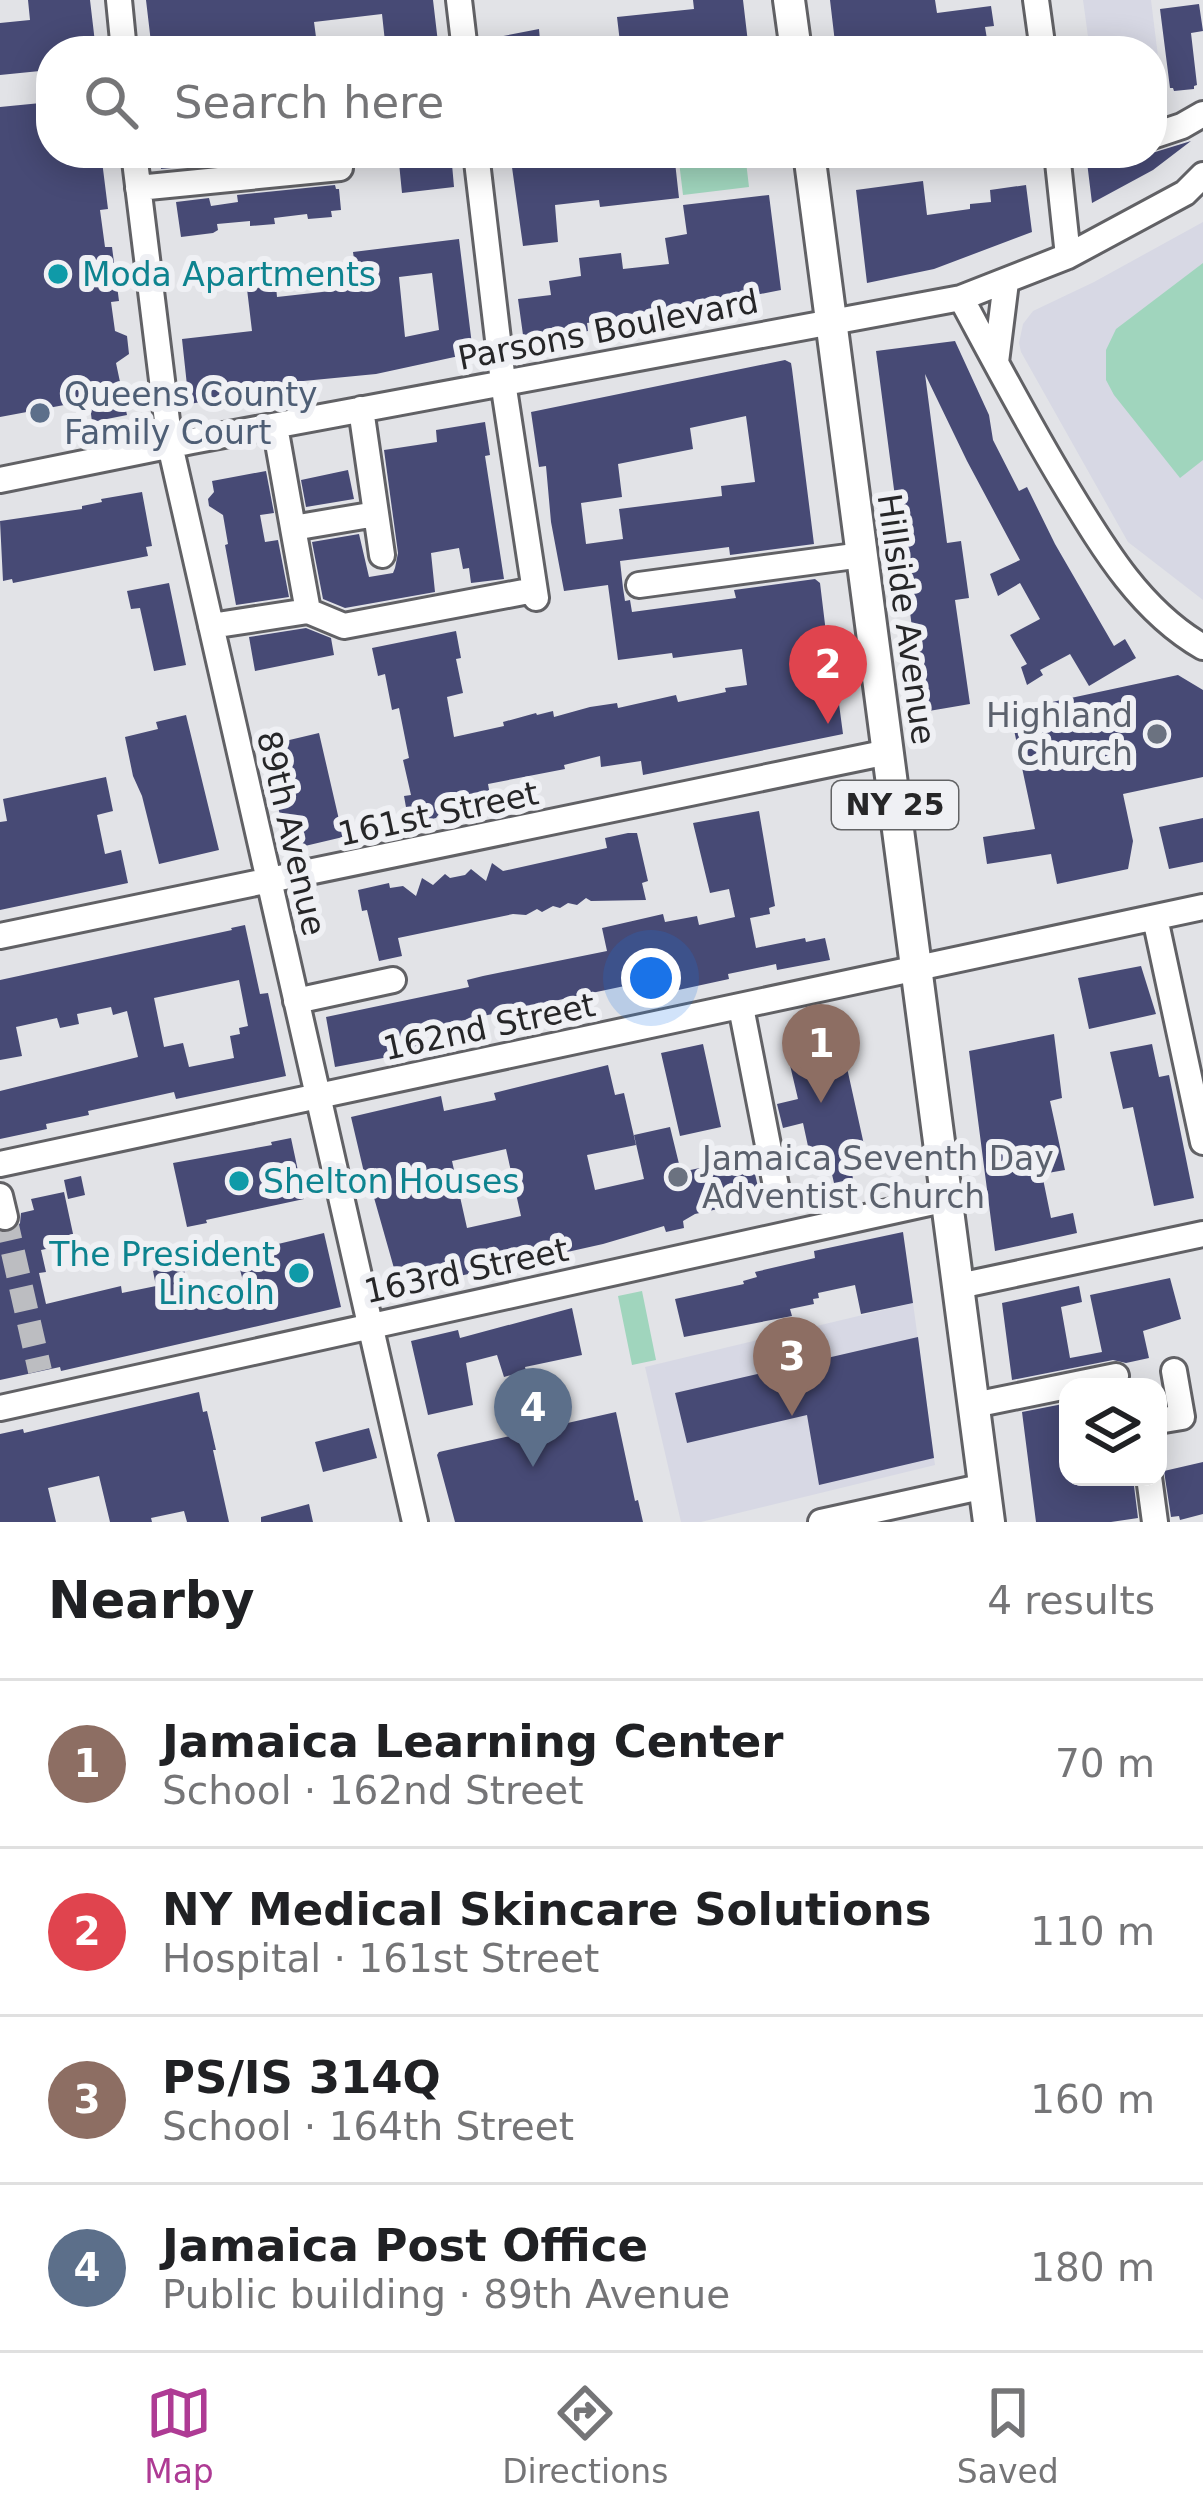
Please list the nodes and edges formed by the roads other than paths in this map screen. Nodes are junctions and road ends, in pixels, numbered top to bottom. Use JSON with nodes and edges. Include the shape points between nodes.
{"nodes":[{"id":1,"x":119,"y":0,"type":"edge"},
{"id":2,"x":459,"y":0,"type":"edge"},
{"id":3,"x":789,"y":0,"type":"edge"},
{"id":4,"x":1036,"y":0,"type":"edge"},
{"id":5,"x":123,"y":36,"type":"edge"},
{"id":6,"x":463,"y":36,"type":"edge"},
{"id":7,"x":794,"y":36,"type":"edge"},
{"id":8,"x":1041,"y":36,"type":"edge"},
{"id":9,"x":1203,"y":114,"type":"edge"},
{"id":10,"x":1167,"y":131,"type":"edge"},
{"id":11,"x":135,"y":168,"type":"edge"},
{"id":12,"x":340,"y":168,"type":"dead end"},
{"id":13,"x":478,"y":168,"type":"edge"},
{"id":14,"x":811,"y":168,"type":"edge"},
{"id":15,"x":1059,"y":168,"type":"edge"},
{"id":16,"x":1203,"y":175,"type":"edge"},
{"id":17,"x":137,"y":188,"type":"junction"},
{"id":18,"x":1068,"y":256,"type":"junction"},
{"id":19,"x":1006,"y":282,"type":"junction"},
{"id":20,"x":962,"y":298,"type":"junction"},
{"id":21,"x":832,"y":320,"type":"junction"},
{"id":22,"x":996,"y":362,"type":"junction"},
{"id":23,"x":503,"y":382,"type":"junction"},
{"id":24,"x":361,"y":409,"type":"junction"},
{"id":25,"x":275,"y":426,"type":"junction"},
{"id":26,"x":170,"y":446,"type":"junction"},
{"id":27,"x":0,"y":480,"type":"edge"},
{"id":28,"x":376,"y":514,"type":"junction"},
{"id":29,"x":293,"y":529,"type":"junction"},
{"id":30,"x":382,"y":555,"type":"dead end"},
{"id":31,"x":862,"y":555,"type":"junction"},
{"id":32,"x":639,"y":584,"type":"dead end"},
{"id":33,"x":308,"y":611,"type":"junction"},
{"id":34,"x":211,"y":626,"type":"junction"},
{"id":35,"x":1203,"y":647,"type":"edge"},
{"id":36,"x":888,"y":752,"type":"junction"},
{"id":37,"x":269,"y":882,"type":"junction"},
{"id":38,"x":1203,"y":907,"type":"edge"},
{"id":39,"x":1155,"y":918,"type":"junction"},
{"id":40,"x":0,"y":936,"type":"edge"},
{"id":41,"x":917,"y":970,"type":"junction"},
{"id":42,"x":393,"y":980,"type":"dead end"},
{"id":43,"x":296,"y":1001,"type":"junction"},
{"id":44,"x":741,"y":1007,"type":"junction"},
{"id":45,"x":318,"y":1096,"type":"junction"},
{"id":46,"x":1203,"y":1142,"type":"edge"},
{"id":47,"x":0,"y":1164,"type":"edge"},
{"id":48,"x":776,"y":1186,"type":"dead end"},
{"id":49,"x":947,"y":1198,"type":"junction"},
{"id":50,"x":1203,"y":1234,"type":"edge"},
{"id":51,"x":959,"y":1286,"type":"junction"},
{"id":52,"x":371,"y":1325,"type":"junction"},
{"id":53,"x":40,"y":1371,"type":"tunnel mouth"},
{"id":54,"x":1174,"y":1371,"type":"dead end"},
{"id":55,"x":1116,"y":1376,"type":"dead end"},
{"id":56,"x":46,"y":1398,"type":"junction"},
{"id":57,"x":974,"y":1406,"type":"junction"},
{"id":58,"x":0,"y":1408,"type":"edge"},
{"id":59,"x":1167,"y":1420,"type":"edge"},
{"id":60,"x":985,"y":1486,"type":"junction"},
{"id":61,"x":1150,"y":1486,"type":"edge"},
{"id":62,"x":415,"y":1522,"type":"edge"},
{"id":63,"x":821,"y":1522,"type":"edge"},
{"id":64,"x":989,"y":1522,"type":"edge"},
{"id":65,"x":1155,"y":1522,"type":"edge"}],
"edges":[{"from":1,"to":5,"type":"street"},
{"from":2,"to":6,"type":"street"},
{"from":3,"to":7,"type":"main road"},
{"from":4,"to":8,"type":"street"},
{"from":9,"to":10,"type":"street"},
{"from":11,"to":17,"type":"street","name":"89th Avenue"},
{"from":12,"to":17,"type":"street"},
{"from":13,"to":23,"type":"street"},
{"from":14,"to":21,"type":"main road","name":"Hillside Avenue","number":"NY 25"},
{"from":15,"to":18,"type":"street"},
{"from":16,"to":18,"type":"street","name":"Parsons Boulevard","via":[[1185,193]]},
{"from":17,"to":26,"type":"street","name":"89th Avenue"},
{"from":18,"to":19,"type":"street","name":"Parsons Boulevard"},
{"from":19,"to":20,"type":"street","name":"Parsons Boulevard"},
{"from":19,"to":22,"type":"street"},
{"from":20,"to":21,"type":"street","name":"Parsons Boulevard"},
{"from":20,"to":22,"type":"street"},
{"from":21,"to":23,"type":"street","name":"Parsons Boulevard"},
{"from":21,"to":31,"type":"main road","name":"Hillside Avenue","number":"NY 25"},
{"from":22,"to":35,"type":"street","via":[[1102,546],[1149,604]]},
{"from":23,"to":24,"type":"street","name":"Parsons Boulevard"},
{"from":23,"to":33,"type":"street","via":[[535,594],[344,626]]},
{"from":24,"to":25,"type":"street","name":"Parsons Boulevard"},
{"from":24,"to":28,"type":"street"},
{"from":25,"to":26,"type":"street","name":"Parsons Boulevard"},
{"from":25,"to":29,"type":"street"},
{"from":26,"to":27,"type":"street","name":"Parsons Boulevard"},
{"from":26,"to":34,"type":"street","name":"89th Avenue"},
{"from":28,"to":29,"type":"street"},
{"from":28,"to":30,"type":"street"},
{"from":29,"to":33,"type":"street"},
{"from":31,"to":32,"type":"street"},
{"from":31,"to":36,"type":"main road","name":"Hillside Avenue","number":"NY 25"},
{"from":33,"to":34,"type":"street"},
{"from":34,"to":37,"type":"street","name":"89th Avenue"},
{"from":36,"to":37,"type":"street","name":"161st Street"},
{"from":36,"to":41,"type":"main road","name":"Hillside Avenue","number":"NY 25"},
{"from":37,"to":40,"type":"street","name":"161st Street"},
{"from":37,"to":43,"type":"street","name":"89th Avenue"},
{"from":38,"to":39,"type":"street","name":"162nd Street"},
{"from":39,"to":41,"type":"street","name":"162nd Street"},
{"from":39,"to":46,"type":"street"},
{"from":41,"to":44,"type":"street","name":"162nd Street"},
{"from":41,"to":49,"type":"main road","name":"Hillside Avenue","number":"NY 25"},
{"from":42,"to":43,"type":"street"},
{"from":43,"to":45,"type":"street","name":"89th Avenue"},
{"from":44,"to":45,"type":"street","name":"162nd Street"},
{"from":44,"to":48,"type":"street"},
{"from":45,"to":47,"type":"street","name":"162nd Street"},
{"from":45,"to":52,"type":"street","name":"89th Avenue"},
{"from":49,"to":51,"type":"main road","name":"Hillside Avenue","number":"NY 25"},
{"from":49,"to":52,"type":"street","name":"163rd Street"},
{"from":50,"to":51,"type":"street"},
{"from":51,"to":57,"type":"main road","name":"Hillside Avenue","number":"NY 25"},
{"from":52,"to":56,"type":"street","name":"163rd Street"},
{"from":52,"to":62,"type":"street","name":"89th Avenue"},
{"from":53,"to":56,"type":"street"},
{"from":54,"to":59,"type":"street","via":[[1182,1417]]},
{"from":55,"to":57,"type":"street"},
{"from":56,"to":58,"type":"street","name":"163rd Street"},
{"from":57,"to":60,"type":"main road","name":"Hillside Avenue","number":"NY 25"},
{"from":60,"to":63,"type":"street"},
{"from":60,"to":64,"type":"main road","name":"Hillside Avenue","number":"NY 25"},
{"from":61,"to":65,"type":"street"}]}
